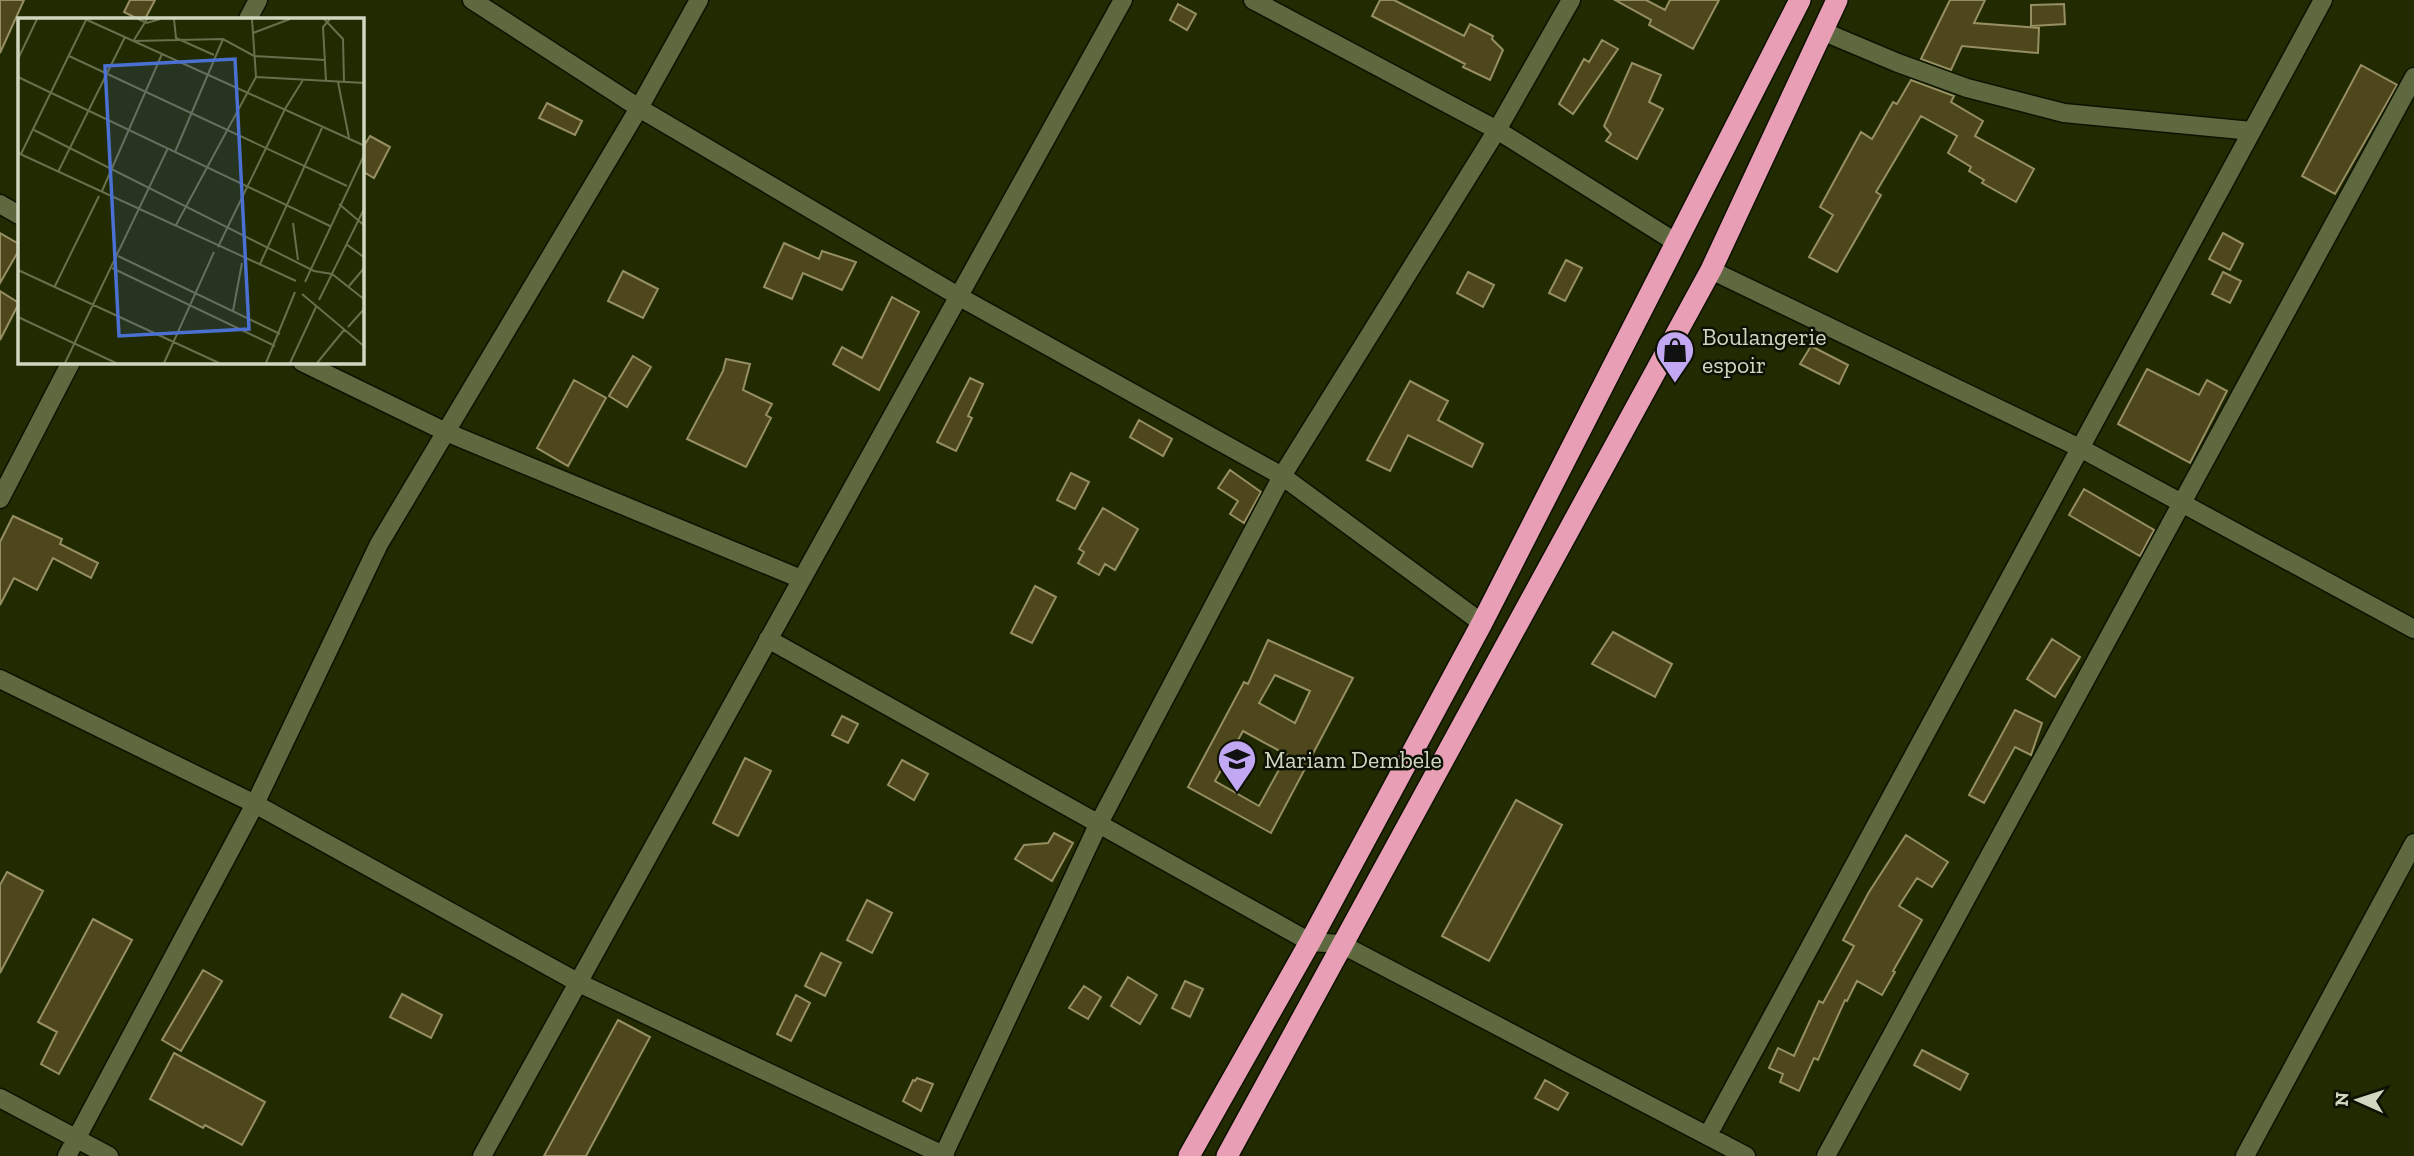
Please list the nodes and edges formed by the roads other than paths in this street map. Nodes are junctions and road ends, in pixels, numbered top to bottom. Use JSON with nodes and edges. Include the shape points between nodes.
{"nodes":[{"id":1,"x":258,"y":0,"type":"edge"},
{"id":2,"x":471,"y":0,"type":"edge"},
{"id":3,"x":699,"y":0,"type":"edge"},
{"id":4,"x":1123,"y":0,"type":"edge"},
{"id":5,"x":1253,"y":0,"type":"edge"},
{"id":6,"x":1572,"y":0,"type":"edge"},
{"id":7,"x":1800,"y":0,"type":"edge"},
{"id":8,"x":1837,"y":0,"type":"edge"},
{"id":9,"x":2323,"y":0,"type":"edge"},
{"id":10,"x":249,"y":18,"type":"edge"},
{"id":11,"x":1822,"y":31,"type":"junction"},
{"id":12,"x":2414,"y":77,"type":"edge"},
{"id":13,"x":639,"y":108,"type":"junction"},
{"id":14,"x":1497,"y":130,"type":"junction"},
{"id":15,"x":2252,"y":131,"type":"junction"},
{"id":16,"x":0,"y":204,"type":"edge"},
{"id":17,"x":18,"y":214,"type":"edge"},
{"id":18,"x":1677,"y":243,"type":"junction"},
{"id":19,"x":1711,"y":270,"type":"junction"},
{"id":20,"x":958,"y":296,"type":"junction"},
{"id":21,"x":70,"y":364,"type":"edge"},
{"id":22,"x":306,"y":364,"type":"edge"},
{"id":23,"x":446,"y":432,"type":"junction"},
{"id":24,"x":2082,"y":449,"type":"junction"},
{"id":25,"x":1282,"y":476,"type":"junction"},
{"id":26,"x":0,"y":499,"type":"edge"},
{"id":27,"x":2183,"y":504,"type":"junction"},
{"id":28,"x":801,"y":579,"type":"junction"},
{"id":29,"x":1482,"y":623,"type":"junction"},
{"id":30,"x":2414,"y":629,"type":"edge"},
{"id":31,"x":768,"y":639,"type":"junction"},
{"id":32,"x":0,"y":680,"type":"edge"},
{"id":33,"x":255,"y":804,"type":"junction"},
{"id":34,"x":1098,"y":825,"type":"junction"},
{"id":35,"x":2414,"y":843,"type":"edge"},
{"id":36,"x":1310,"y":942,"type":"junction"},
{"id":37,"x":1341,"y":944,"type":"junction"},
{"id":38,"x":579,"y":983,"type":"junction"},
{"id":39,"x":0,"y":1098,"type":"edge"},
{"id":40,"x":1708,"y":1135,"type":"junction"},
{"id":41,"x":77,"y":1138,"type":"junction"},
{"id":42,"x":67,"y":1156,"type":"edge"},
{"id":43,"x":109,"y":1156,"type":"edge"},
{"id":44,"x":482,"y":1156,"type":"edge"},
{"id":45,"x":944,"y":1156,"type":"edge"},
{"id":46,"x":1189,"y":1156,"type":"edge"},
{"id":47,"x":1227,"y":1156,"type":"edge"},
{"id":48,"x":1746,"y":1156,"type":"edge"},
{"id":49,"x":1826,"y":1156,"type":"edge"},
{"id":50,"x":2245,"y":1156,"type":"edge"}],
"edges":[{"from":1,"to":10,"type":"street"},
{"from":2,"to":13,"type":"street"},
{"from":3,"to":13,"type":"street"},
{"from":4,"to":20,"type":"street"},
{"from":5,"to":14,"type":"street"},
{"from":6,"to":14,"type":"street"},
{"from":7,"to":18,"type":"highway"},
{"from":8,"to":11,"type":"highway"},
{"from":9,"to":15,"type":"street"},
{"from":11,"to":15,"type":"street","via":[[1967,88],[2064,113]]},
{"from":11,"to":19,"type":"highway"},
{"from":12,"to":27,"type":"street"},
{"from":13,"to":20,"type":"street"},
{"from":13,"to":23,"type":"street"},
{"from":14,"to":18,"type":"street"},
{"from":14,"to":25,"type":"street"},
{"from":15,"to":24,"type":"street"},
{"from":16,"to":17,"type":"street"},
{"from":18,"to":29,"type":"highway"},
{"from":19,"to":24,"type":"street"},
{"from":19,"to":37,"type":"highway"},
{"from":20,"to":25,"type":"street"},
{"from":20,"to":28,"type":"street"},
{"from":21,"to":26,"type":"street"},
{"from":22,"to":23,"type":"street"},
{"from":23,"to":28,"type":"street"},
{"from":23,"to":33,"type":"street","via":[[379,544]]},
{"from":24,"to":27,"type":"street"},
{"from":24,"to":40,"type":"street"},
{"from":25,"to":29,"type":"street"},
{"from":25,"to":34,"type":"street"},
{"from":27,"to":30,"type":"street"},
{"from":27,"to":49,"type":"street"},
{"from":28,"to":31,"type":"street"},
{"from":29,"to":36,"type":"highway"},
{"from":31,"to":34,"type":"street"},
{"from":31,"to":38,"type":"street"},
{"from":32,"to":33,"type":"street"},
{"from":33,"to":38,"type":"street"},
{"from":33,"to":41,"type":"street"},
{"from":34,"to":36,"type":"street"},
{"from":34,"to":45,"type":"street"},
{"from":35,"to":50,"type":"street"},
{"from":36,"to":37,"type":"street"},
{"from":36,"to":46,"type":"highway"},
{"from":37,"to":40,"type":"street"},
{"from":37,"to":47,"type":"highway"},
{"from":38,"to":44,"type":"street"},
{"from":38,"to":45,"type":"street"},
{"from":39,"to":41,"type":"street"},
{"from":40,"to":48,"type":"street"},
{"from":41,"to":42,"type":"street"},
{"from":41,"to":43,"type":"street"}]}
